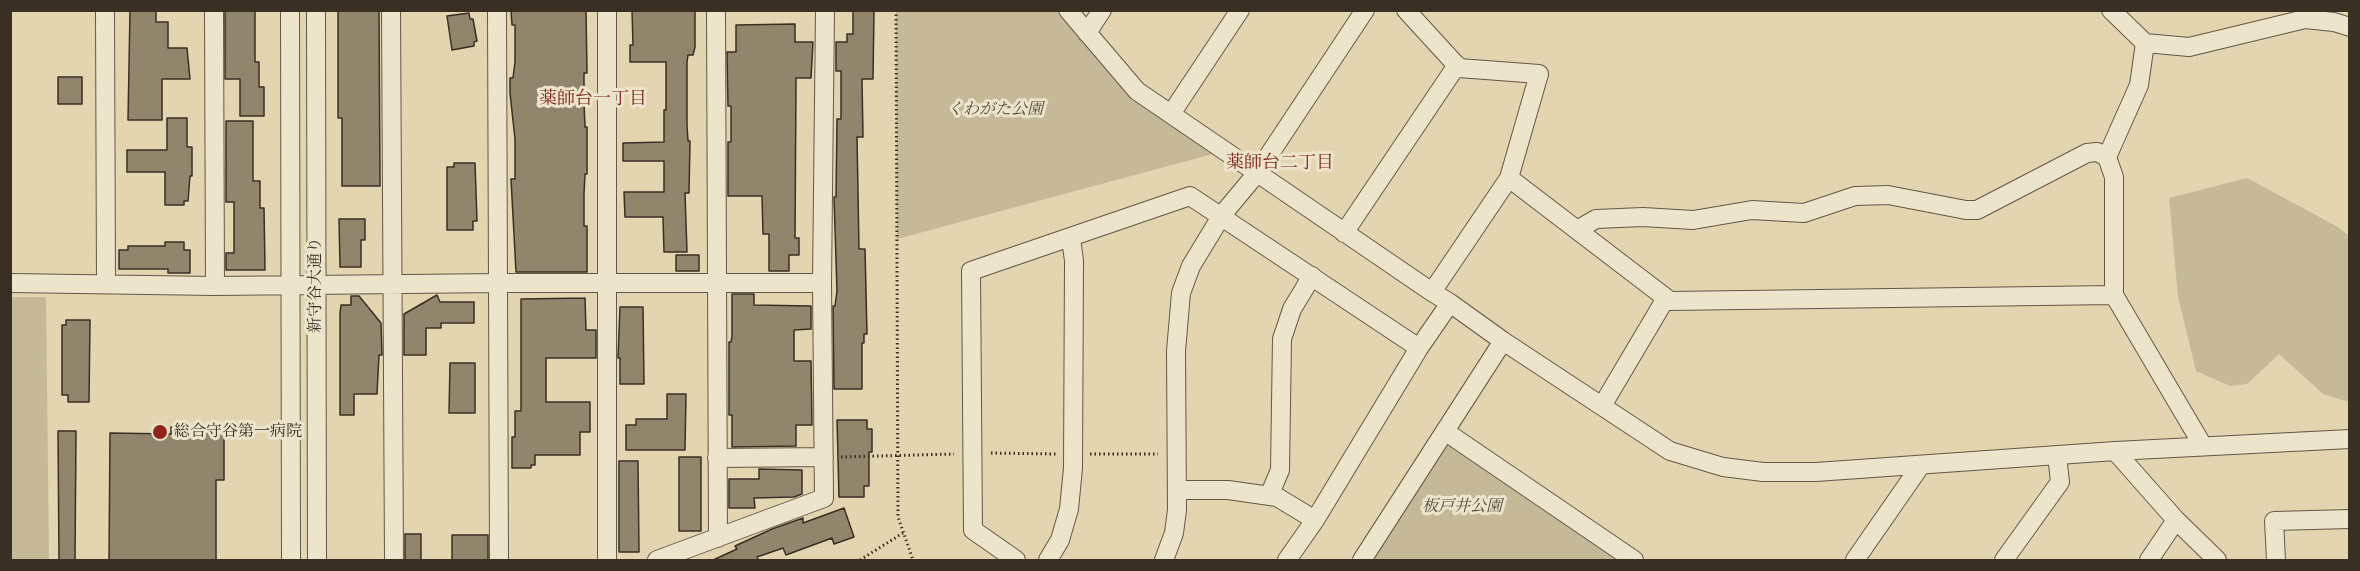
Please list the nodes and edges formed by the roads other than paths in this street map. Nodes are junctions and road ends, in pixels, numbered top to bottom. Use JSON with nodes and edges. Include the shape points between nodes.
{"nodes":[{"id":1,"x":105,"y":10,"type":"edge"},
{"id":2,"x":214,"y":10,"type":"edge"},
{"id":3,"x":290,"y":10,"type":"edge"},
{"id":4,"x":315,"y":10,"type":"edge"},
{"id":5,"x":391,"y":10,"type":"edge"},
{"id":6,"x":497,"y":10,"type":"edge"},
{"id":7,"x":607,"y":10,"type":"edge"},
{"id":8,"x":716,"y":10,"type":"edge"},
{"id":9,"x":825,"y":10,"type":"edge"},
{"id":10,"x":1068,"y":10,"type":"edge"},
{"id":11,"x":1102,"y":10,"type":"edge"},
{"id":12,"x":1240,"y":10,"type":"edge"},
{"id":13,"x":1365,"y":10,"type":"edge"},
{"id":14,"x":1406,"y":10,"type":"edge"},
{"id":15,"x":2111,"y":10,"type":"edge"},
{"id":16,"x":2349,"y":27,"type":"edge"},
{"id":17,"x":1087,"y":33,"type":"junction"},
{"id":18,"x":2145,"y":43,"type":"junction"},
{"id":19,"x":1457,"y":65,"type":"junction"},
{"id":20,"x":1171,"y":114,"type":"junction"},
{"id":21,"x":2107,"y":157,"type":"junction"},
{"id":22,"x":1257,"y":173,"type":"junction"},
{"id":23,"x":1509,"y":178,"type":"junction"},
{"id":24,"x":1222,"y":215,"type":"junction"},
{"id":25,"x":1577,"y":230,"type":"junction"},
{"id":26,"x":1344,"y":232,"type":"junction"},
{"id":27,"x":1071,"y":238,"type":"junction"},
{"id":28,"x":1312,"y":276,"type":"junction"},
{"id":29,"x":10,"y":283,"type":"edge"},
{"id":30,"x":498,"y":283,"type":"junction"},
{"id":31,"x":607,"y":283,"type":"junction"},
{"id":32,"x":716,"y":283,"type":"junction"},
{"id":33,"x":822,"y":283,"type":"junction"},
{"id":34,"x":106,"y":284,"type":"junction"},
{"id":35,"x":392,"y":284,"type":"junction"},
{"id":36,"x":316,"y":285,"type":"junction"},
{"id":37,"x":215,"y":286,"type":"junction"},
{"id":38,"x":290,"y":286,"type":"junction"},
{"id":39,"x":1431,"y":292,"type":"junction"},
{"id":40,"x":2114,"y":295,"type":"junction"},
{"id":41,"x":1666,"y":298,"type":"junction"},
{"id":42,"x":1450,"y":303,"type":"junction"},
{"id":43,"x":1503,"y":341,"type":"junction"},
{"id":44,"x":1419,"y":348,"type":"junction"},
{"id":45,"x":1602,"y":406,"type":"junction"},
{"id":46,"x":1446,"y":432,"type":"junction"},
{"id":47,"x":2349,"y":439,"type":"edge"},
{"id":48,"x":2203,"y":446,"type":"junction"},
{"id":49,"x":2115,"y":451,"type":"junction"},
{"id":50,"x":2057,"y":455,"type":"junction"},
{"id":51,"x":824,"y":457,"type":"junction"},
{"id":52,"x":717,"y":458,"type":"junction"},
{"id":53,"x":1921,"y":465,"type":"junction"},
{"id":54,"x":1178,"y":490,"type":"junction"},
{"id":55,"x":1269,"y":496,"type":"junction"},
{"id":56,"x":2349,"y":519,"type":"edge"},
{"id":57,"x":1315,"y":520,"type":"junction"},
{"id":58,"x":2176,"y":520,"type":"junction"},
{"id":59,"x":718,"y":538,"type":"junction"},
{"id":60,"x":291,"y":561,"type":"edge"},
{"id":61,"x":317,"y":561,"type":"edge"},
{"id":62,"x":394,"y":561,"type":"edge"},
{"id":63,"x":499,"y":561,"type":"edge"},
{"id":64,"x":607,"y":561,"type":"edge"},
{"id":65,"x":657,"y":561,"type":"edge"},
{"id":66,"x":1016,"y":561,"type":"edge"},
{"id":67,"x":1048,"y":561,"type":"edge"},
{"id":68,"x":1164,"y":561,"type":"edge"},
{"id":69,"x":1287,"y":561,"type":"edge"},
{"id":70,"x":1362,"y":561,"type":"edge"},
{"id":71,"x":1634,"y":561,"type":"edge"},
{"id":72,"x":1855,"y":561,"type":"edge"},
{"id":73,"x":2004,"y":561,"type":"edge"},
{"id":74,"x":2149,"y":561,"type":"edge"},
{"id":75,"x":2217,"y":561,"type":"edge"},
{"id":76,"x":2276,"y":561,"type":"edge"}],
"edges":[{"from":1,"to":34,"type":"street"},
{"from":2,"to":37,"type":"street"},
{"from":3,"to":38,"type":"street","name":"新守谷大通り"},
{"from":4,"to":36,"type":"street","name":"新守谷大通り"},
{"from":5,"to":35,"type":"street"},
{"from":6,"to":30,"type":"street"},
{"from":7,"to":31,"type":"street"},
{"from":8,"to":32,"type":"street"},
{"from":9,"to":33,"type":"street"},
{"from":10,"to":17,"type":"street"},
{"from":11,"to":17,"type":"street"},
{"from":12,"to":20,"type":"street"},
{"from":13,"to":22,"type":"street"},
{"from":14,"to":19,"type":"street"},
{"from":15,"to":18,"type":"street"},
{"from":16,"to":18,"type":"street","via":[[2306,19],[2189,47]]},
{"from":17,"to":20,"type":"street","via":[[1137,92]]},
{"from":18,"to":21,"type":"street","via":[[2139,85]]},
{"from":19,"to":23,"type":"street","via":[[1539,74]]},
{"from":19,"to":26,"type":"street"},
{"from":20,"to":22,"type":"street"},
{"from":21,"to":25,"type":"street","via":[[2097,152],[2086,153],[1977,210],[1888,195],[1855,196],[1804,213],[1752,210],[1693,220],[1596,219]]},
{"from":21,"to":40,"type":"street","via":[[2114,177]]},
{"from":22,"to":24,"type":"street"},
{"from":22,"to":26,"type":"street"},
{"from":23,"to":25,"type":"street"},
{"from":23,"to":39,"type":"street"},
{"from":24,"to":27,"type":"street","via":[[1190,196]]},
{"from":24,"to":28,"type":"street"},
{"from":24,"to":54,"type":"street","via":[[1191,266],[1181,293],[1176,351]]},
{"from":25,"to":41,"type":"street"},
{"from":26,"to":39,"type":"street"},
{"from":27,"to":66,"type":"street","via":[[971,271],[973,530]]},
{"from":27,"to":67,"type":"street","via":[[1073,454],[1069,509],[1060,540]]},
{"from":28,"to":44,"type":"street"},
{"from":28,"to":55,"type":"street","via":[[1292,309],[1282,339],[1280,470]]},
{"from":29,"to":34,"type":"street"},
{"from":30,"to":31,"type":"street"},
{"from":30,"to":35,"type":"street"},
{"from":30,"to":63,"type":"street"},
{"from":31,"to":32,"type":"street"},
{"from":31,"to":64,"type":"street"},
{"from":32,"to":33,"type":"street"},
{"from":32,"to":52,"type":"street"},
{"from":33,"to":51,"type":"street"},
{"from":34,"to":37,"type":"street"},
{"from":35,"to":36,"type":"street"},
{"from":35,"to":62,"type":"street"},
{"from":36,"to":38,"type":"street"},
{"from":36,"to":61,"type":"street","name":"新守谷大通り"},
{"from":37,"to":38,"type":"street"},
{"from":38,"to":60,"type":"street","name":"新守谷大通り"},
{"from":39,"to":42,"type":"street"},
{"from":40,"to":41,"type":"street","via":[[1670,301]]},
{"from":40,"to":48,"type":"street"},
{"from":41,"to":45,"type":"street"},
{"from":42,"to":43,"type":"street"},
{"from":42,"to":44,"type":"street"},
{"from":43,"to":45,"type":"street"},
{"from":43,"to":46,"type":"street"},
{"from":44,"to":57,"type":"street"},
{"from":45,"to":53,"type":"street","via":[[1670,451],[1723,467],[1805,472]]},
{"from":46,"to":70,"type":"street"},
{"from":46,"to":71,"type":"street"},
{"from":47,"to":48,"type":"street"},
{"from":48,"to":49,"type":"street"},
{"from":49,"to":50,"type":"street"},
{"from":49,"to":58,"type":"street"},
{"from":50,"to":53,"type":"street"},
{"from":50,"to":73,"type":"street","via":[[2060,482]]},
{"from":51,"to":52,"type":"street"},
{"from":51,"to":59,"type":"street","via":[[824,498]]},
{"from":52,"to":59,"type":"street"},
{"from":53,"to":72,"type":"street"},
{"from":54,"to":55,"type":"street","via":[[1228,490]]},
{"from":54,"to":68,"type":"street","via":[[1174,533]]},
{"from":55,"to":57,"type":"street"},
{"from":56,"to":76,"type":"street","via":[[2274,521]]},
{"from":57,"to":69,"type":"street"},
{"from":58,"to":74,"type":"street"},
{"from":58,"to":75,"type":"street"},
{"from":59,"to":65,"type":"street"}]}
